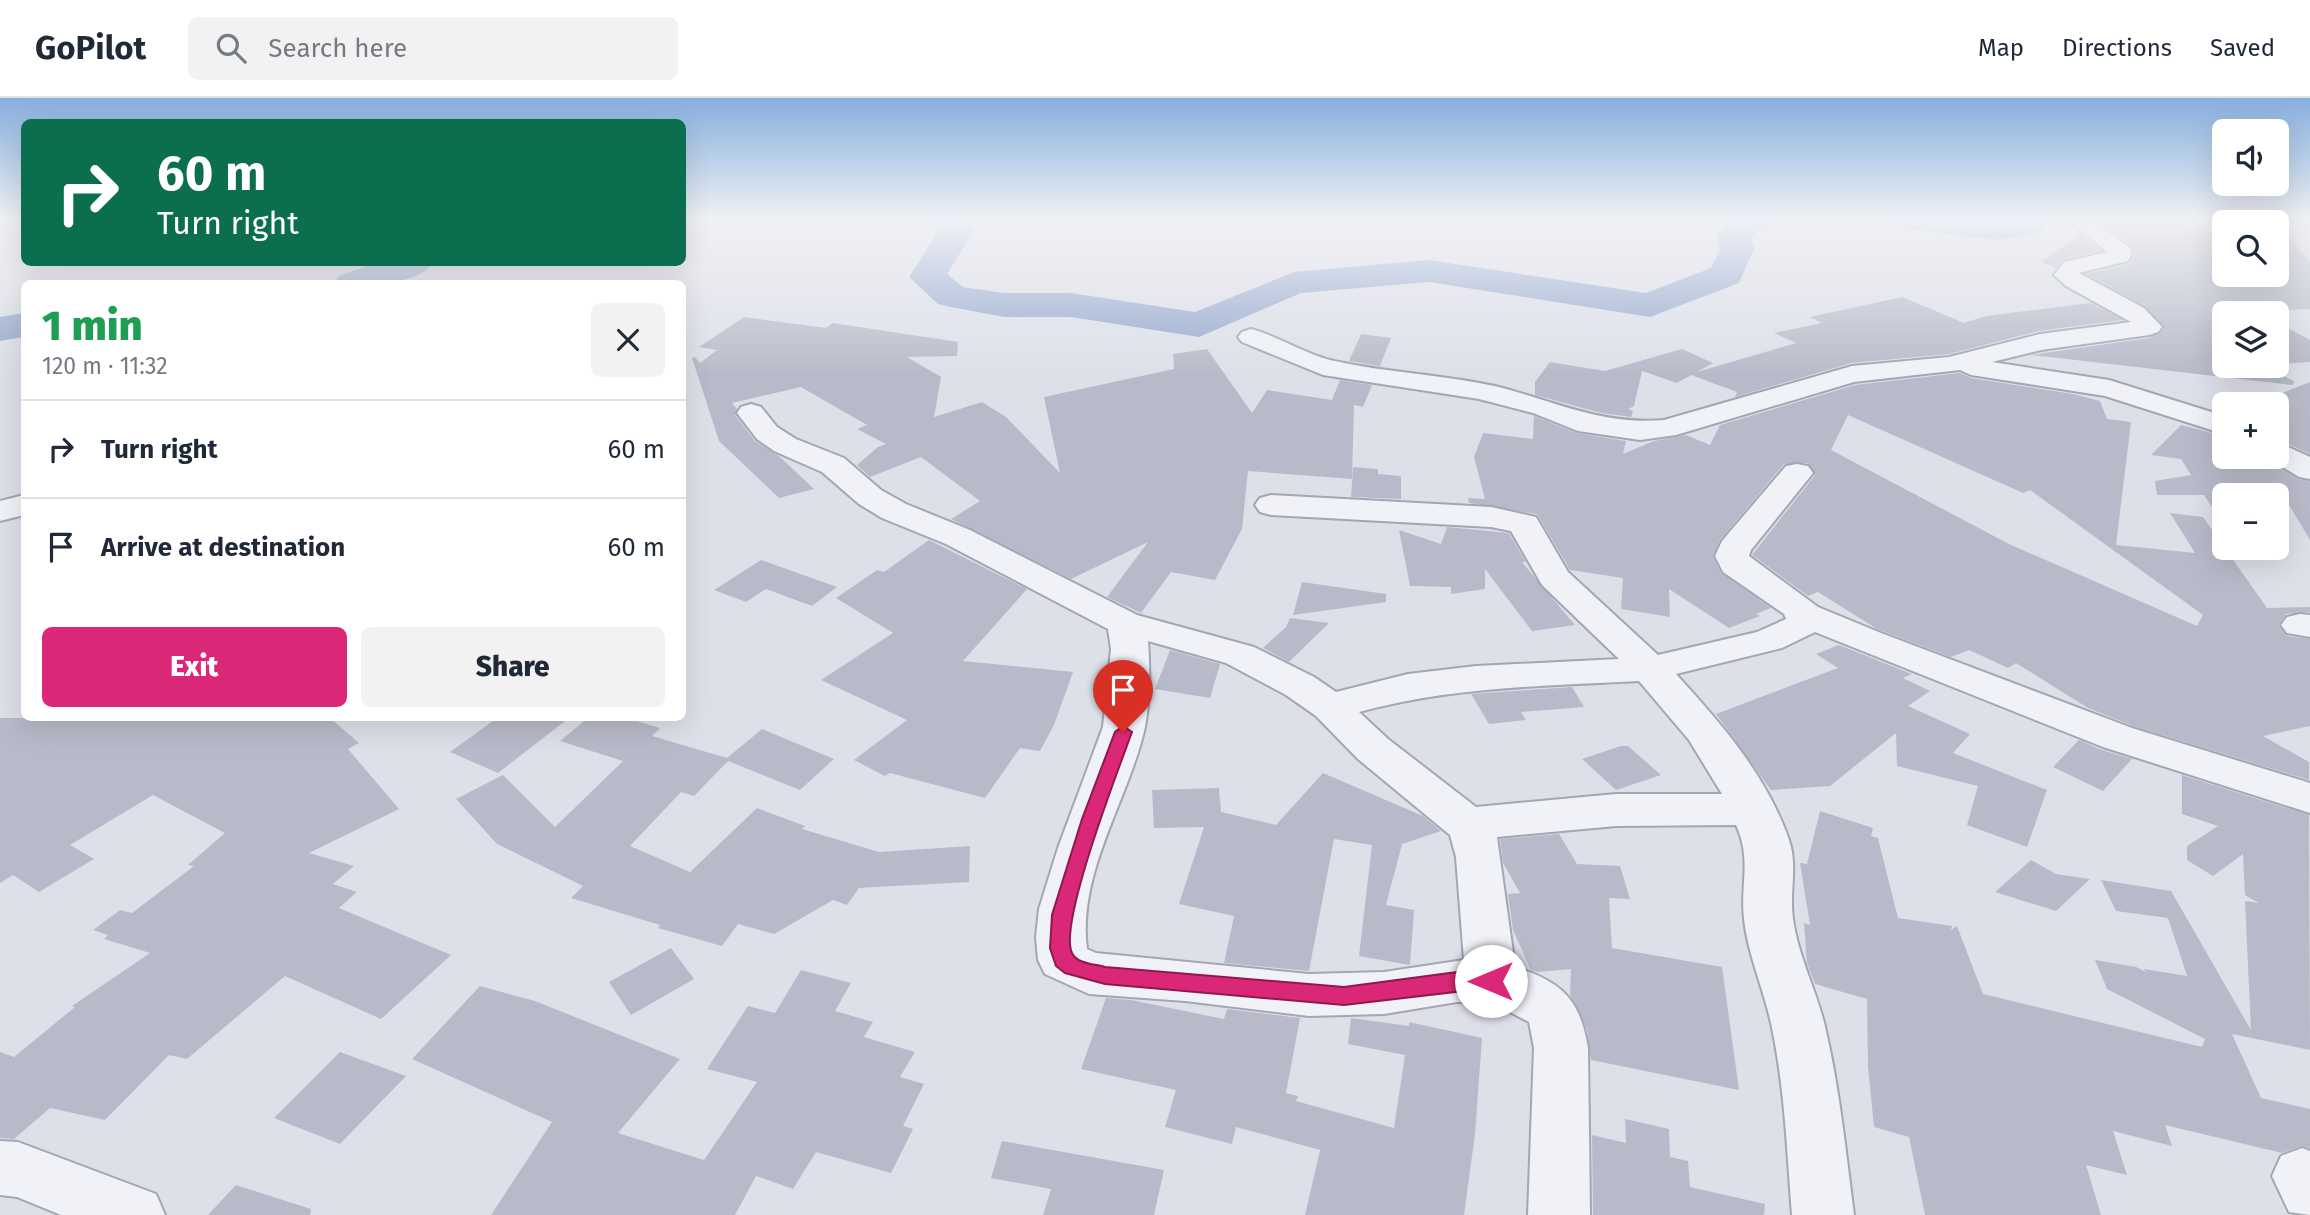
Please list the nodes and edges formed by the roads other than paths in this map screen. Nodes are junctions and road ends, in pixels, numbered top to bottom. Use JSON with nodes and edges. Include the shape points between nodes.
{"nodes":[{"id":1,"x":2069,"y":271,"type":"edge"},
{"id":2,"x":1251,"y":337,"type":"dead end"},
{"id":3,"x":1949,"y":365,"type":"junction"},
{"id":4,"x":751,"y":413,"type":"dead end"},
{"id":5,"x":2212,"y":421,"type":"edge"},
{"id":6,"x":2289,"y":458,"type":"edge"},
{"id":7,"x":2310,"y":470,"type":"edge"},
{"id":8,"x":1797,"y":473,"type":"dead end"},
{"id":9,"x":1270,"y":505,"type":"dead end"},
{"id":10,"x":21,"y":506,"type":"edge"},
{"id":11,"x":0,"y":511,"type":"edge"},
{"id":12,"x":1805,"y":615,"type":"junction"},
{"id":13,"x":1125,"y":623,"type":"junction"},
{"id":14,"x":1649,"y":669,"type":"junction"},
{"id":15,"x":1330,"y":707,"type":"junction"},
{"id":16,"x":2310,"y":798,"type":"edge"},
{"id":17,"x":1752,"y":809,"type":"junction"},
{"id":18,"x":1467,"y":824,"type":"junction"},
{"id":19,"x":1491,"y":981,"type":"junction"},
{"id":20,"x":0,"y":1168,"type":"edge"},
{"id":21,"x":134,"y":1215,"type":"edge"},
{"id":22,"x":1559,"y":1215,"type":"edge"},
{"id":23,"x":1823,"y":1215,"type":"edge"}],
"edges":[{"from":1,"to":3,"type":"street","via":[[2066,275],[2078,286],[2139,316],[2149,327],[2040,342]]},
{"from":2,"to":3,"type":"street","via":[[1323,367],[1479,391],[1543,407],[1588,425],[1640,431],[1666,429],[1852,374]]},
{"from":3,"to":5,"type":"street","via":[[2109,388]]},
{"from":4,"to":13,"type":"street","via":[[767,433],[833,465],[894,511],[958,537]]},
{"from":6,"to":7,"type":"street"},
{"from":8,"to":12,"type":"street","via":[[1732,556],[1735,565]]},
{"from":9,"to":14,"type":"street","via":[[1491,517],[1524,524],[1554,578]]},
{"from":10,"to":11,"type":"street"},
{"from":12,"to":14,"type":"street","via":[[1797,629],[1769,640]]},
{"from":12,"to":16,"type":"street","via":[[1993,693],[2154,752]]},
{"from":13,"to":15,"type":"street","via":[[1240,655]]},
{"from":13,"to":19,"type":"street","via":[[1130,644],[1125,721],[1062,915],[1063,960],[1089,973],[1309,995],[1384,993],[1457,981]]},
{"from":14,"to":15,"type":"street","via":[[1449,681],[1408,686]]},
{"from":14,"to":17,"type":"street","via":[[1704,730]]},
{"from":15,"to":18,"type":"street","via":[[1373,749]]},
{"from":17,"to":18,"type":"street","via":[[1616,810]]},
{"from":17,"to":23,"type":"street","via":[[1766,840],[1770,866],[1768,919],[1799,1028]]},
{"from":18,"to":19,"type":"street","via":[[1479,857]]},
{"from":19,"to":22,"type":"street","via":[[1518,989],[1548,1007],[1558,1027]]},
{"from":20,"to":21,"type":"street","via":[[18,1170]]}]}
